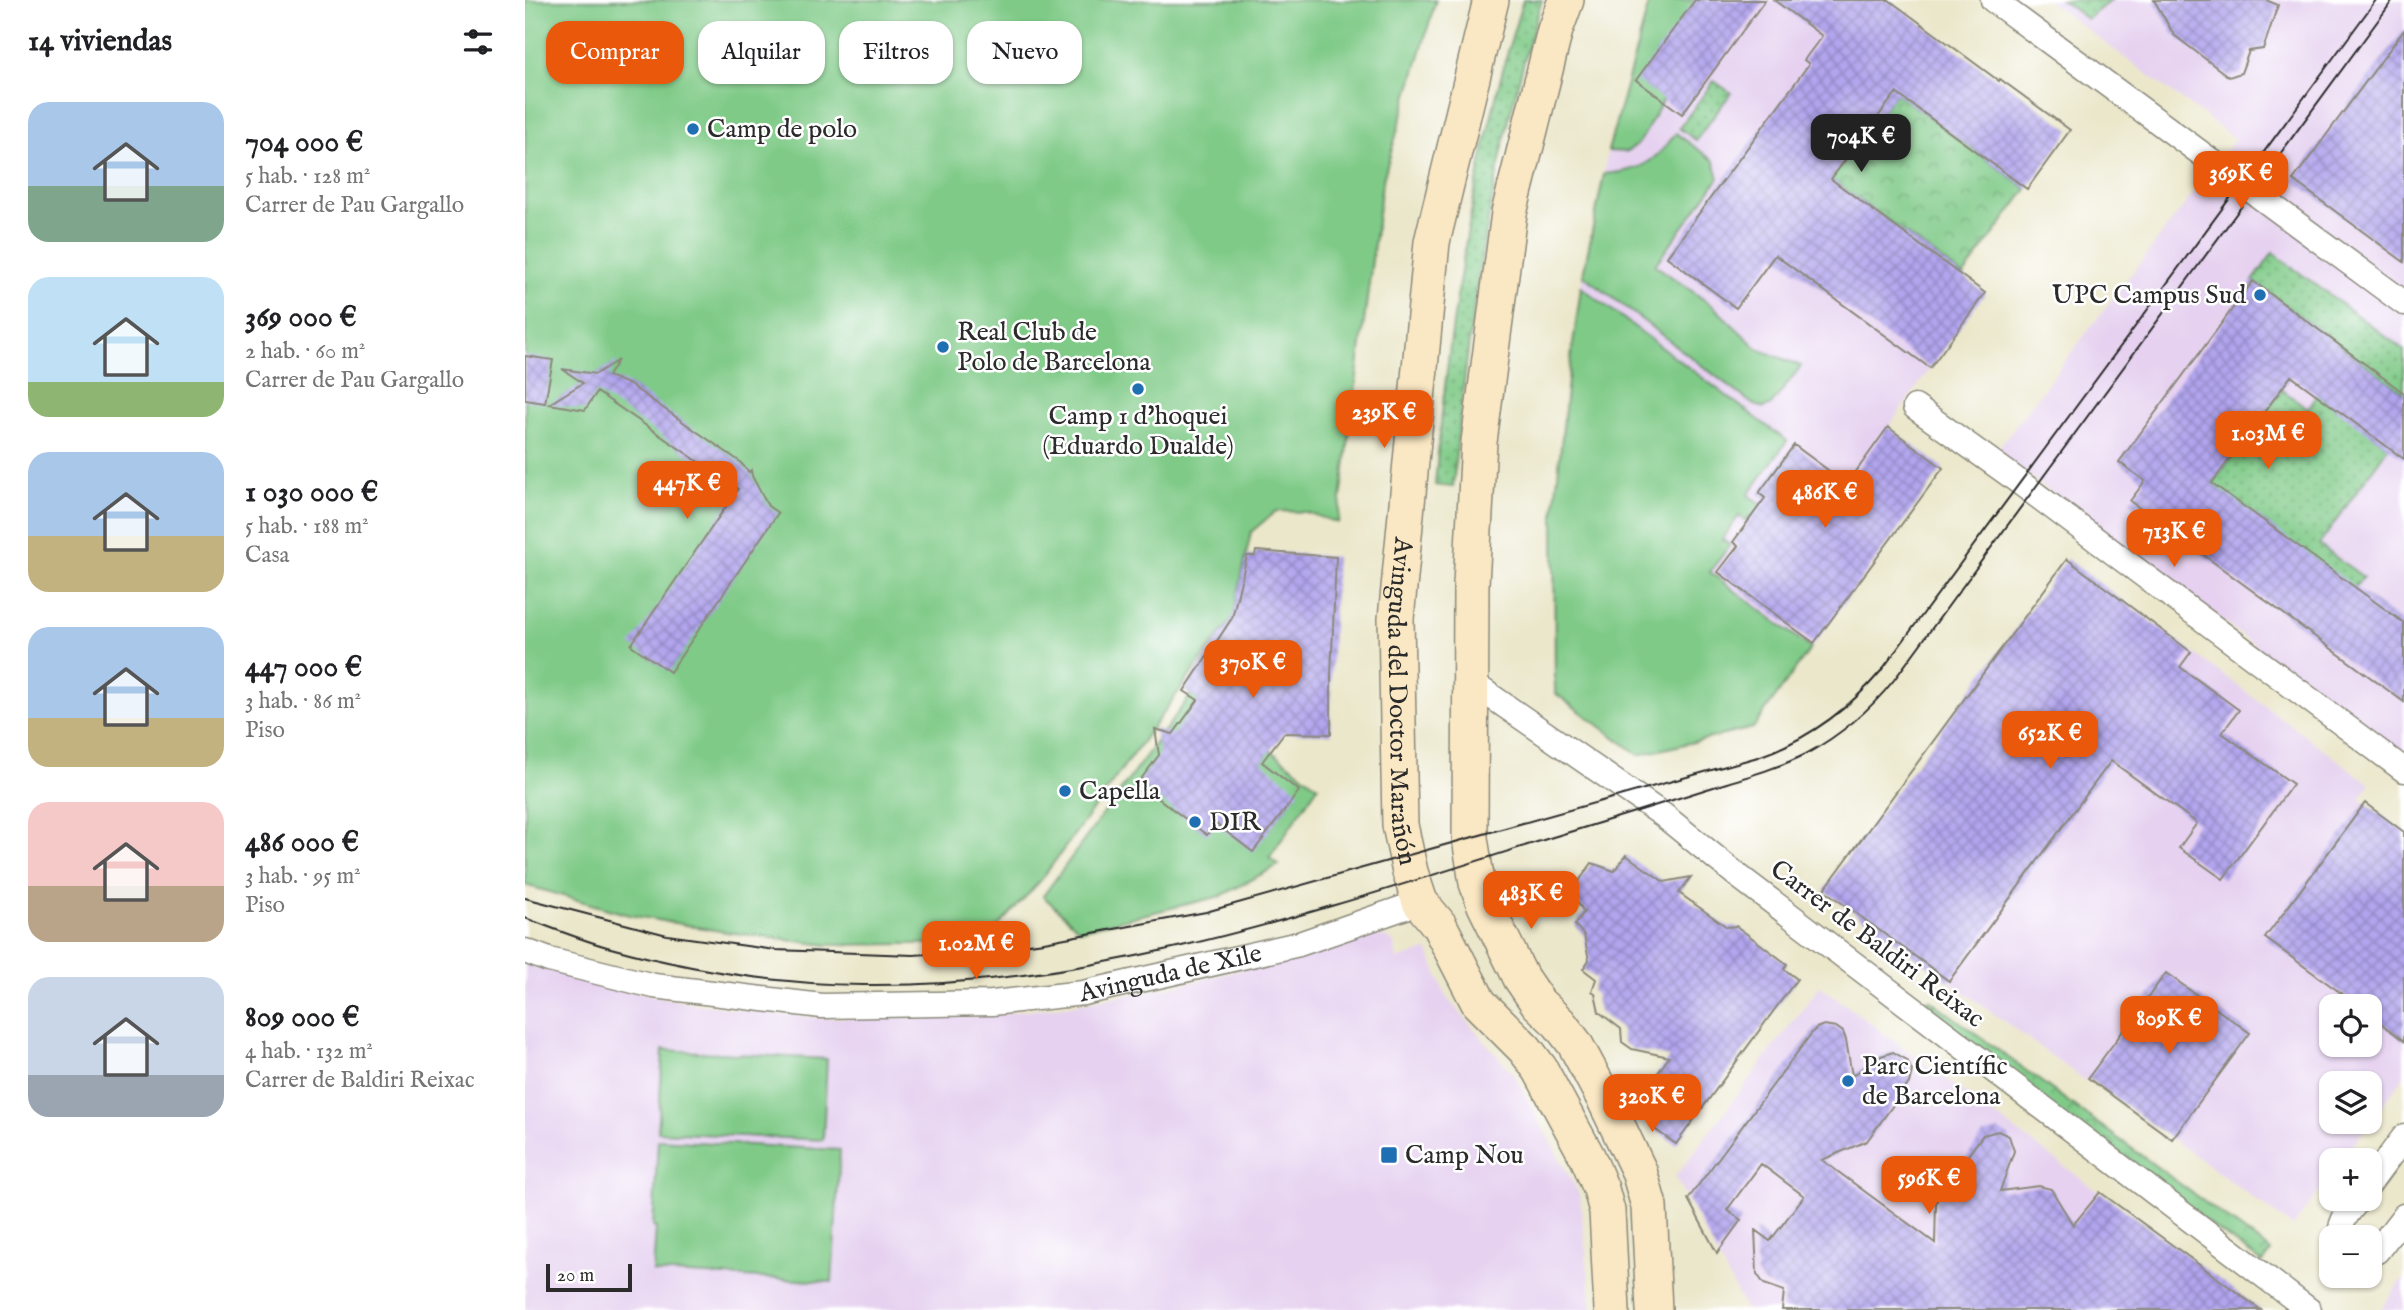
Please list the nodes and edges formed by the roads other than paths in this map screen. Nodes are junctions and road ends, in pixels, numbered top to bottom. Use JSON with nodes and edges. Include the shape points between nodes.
{"nodes":[{"id":1,"x":1491,"y":0,"type":"edge"},
{"id":2,"x":1566,"y":0,"type":"edge"},
{"id":3,"x":1993,"y":0,"type":"edge"},
{"id":4,"x":2404,"y":303,"type":"edge"},
{"id":5,"x":1915,"y":407,"type":"dead end"},
{"id":6,"x":1472,"y":683,"type":"junction"},
{"id":7,"x":2404,"y":770,"type":"edge"},
{"id":8,"x":1477,"y":883,"type":"junction"},
{"id":9,"x":1420,"y":902,"type":"junction"},
{"id":10,"x":525,"y":951,"type":"edge"},
{"id":11,"x":2404,"y":1137,"type":"edge"},
{"id":12,"x":2382,"y":1167,"type":"edge"},
{"id":13,"x":2404,"y":1216,"type":"edge"},
{"id":14,"x":2382,"y":1245,"type":"edge"},
{"id":15,"x":1612,"y":1310,"type":"edge"},
{"id":16,"x":1654,"y":1310,"type":"edge"},
{"id":17,"x":2309,"y":1310,"type":"edge"}],
"edges":[{"from":1,"to":9,"type":"street","name":"Avinguda del Doctor Marañón","via":[[1432,242],[1396,620],[1401,825]]},
{"from":2,"to":6,"type":"street","via":[[1509,213],[1479,442],[1471,584]]},
{"from":3,"to":4,"type":"street"},
{"from":5,"to":7,"type":"street"},
{"from":6,"to":8,"type":"street","via":[[1470,838]]},
{"from":6,"to":17,"type":"street","name":"Carrer de Baldiri Reixac","via":[[1663,815]]},
{"from":8,"to":9,"type":"street","name":"Avinguda de Xile"},
{"from":8,"to":16,"type":"street","via":[[1521,978],[1575,1044],[1639,1171],[1649,1206]]},
{"from":9,"to":10,"type":"street","name":"Avinguda de Xile","via":[[1299,944],[1083,993],[992,1003],[809,1004],[654,986]]},
{"from":9,"to":15,"type":"street","name":"Avinguda del Doctor Marañón","via":[[1439,925],[1479,1003],[1540,1069],[1588,1158],[1607,1211]]},
{"from":11,"to":12,"type":"street"},
{"from":13,"to":14,"type":"street"}]}
